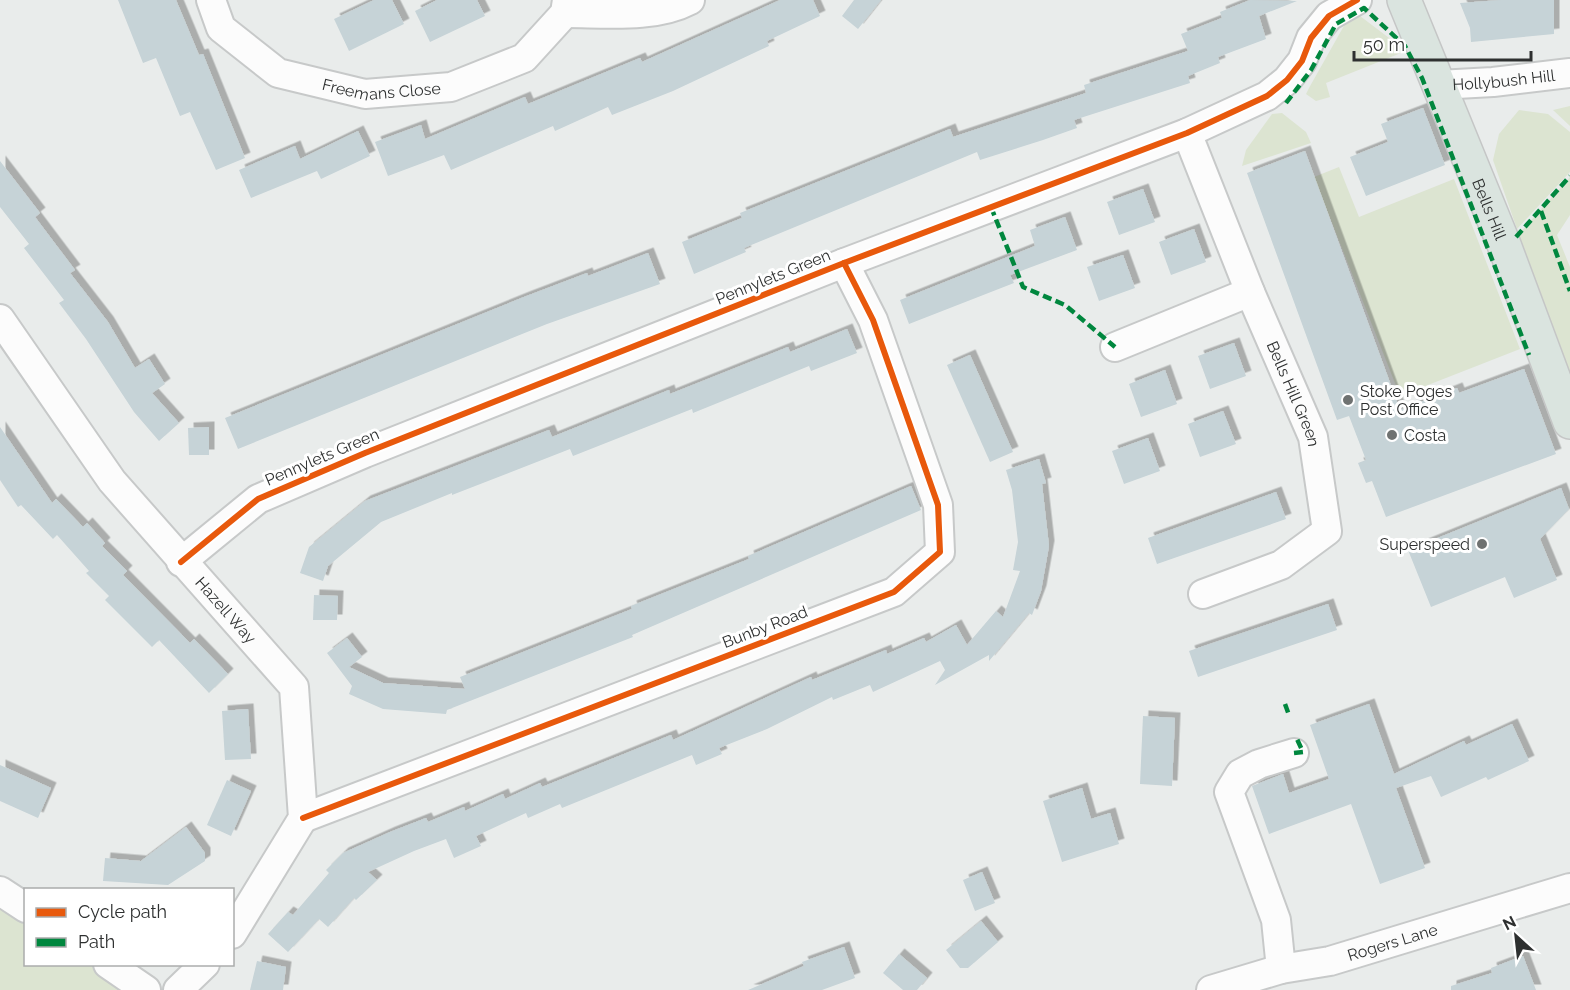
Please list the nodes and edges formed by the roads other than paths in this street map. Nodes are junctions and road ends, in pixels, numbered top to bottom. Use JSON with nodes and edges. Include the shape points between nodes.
{"nodes":[{"id":1,"x":211,"y":0,"type":"edge"},
{"id":2,"x":690,"y":0,"type":"edge"},
{"id":3,"x":1357,"y":0,"type":"edge"},
{"id":4,"x":1404,"y":0,"type":"edge"},
{"id":5,"x":566,"y":7,"type":"edge"},
{"id":6,"x":1570,"y":73,"type":"edge"},
{"id":7,"x":1438,"y":86,"type":"junction"},
{"id":8,"x":1187,"y":133,"type":"junction"},
{"id":9,"x":844,"y":263,"type":"junction"},
{"id":10,"x":1250,"y":292,"type":"junction"},
{"id":11,"x":0,"y":318,"type":"edge"},
{"id":12,"x":1115,"y":347,"type":"dead end"},
{"id":13,"x":1570,"y":422,"type":"edge"},
{"id":14,"x":181,"y":561,"type":"junction"},
{"id":15,"x":1203,"y":594,"type":"dead end"},
{"id":16,"x":1294,"y":753,"type":"dead end"},
{"id":17,"x":303,"y":818,"type":"junction"},
{"id":18,"x":1570,"y":888,"type":"edge"},
{"id":19,"x":0,"y":891,"type":"edge"},
{"id":20,"x":24,"y":907,"type":"edge"},
{"id":21,"x":234,"y":931,"type":"edge"},
{"id":22,"x":111,"y":966,"type":"edge"},
{"id":23,"x":204,"y":966,"type":"edge"},
{"id":24,"x":1281,"y":969,"type":"junction"},
{"id":25,"x":146,"y":990,"type":"edge"},
{"id":26,"x":178,"y":990,"type":"edge"},
{"id":27,"x":1211,"y":990,"type":"edge"}],
"edges":[{"from":1,"to":5,"type":"street","name":"Freemans Close","via":[[221,27],[278,73],[365,94],[451,87],[524,58]]},
{"from":2,"to":5,"type":"street","name":"Freemans Close","via":[[679,6],[636,13]]},
{"from":3,"to":8,"type":"street","name":"Pennylets Green","via":[[1329,16],[1311,38],[1302,61],[1287,81],[1267,96]]},
{"from":4,"to":7,"type":"main road","name":"Bells Hill"},
{"from":6,"to":7,"type":"street","name":"Hollybush Hill"},
{"from":7,"to":13,"type":"main road","name":"Bells Hill","via":[[1503,242]]},
{"from":8,"to":9,"type":"street","name":"Pennylets Green"},
{"from":8,"to":10,"type":"street","name":"Bells Hill Green"},
{"from":9,"to":14,"type":"street","name":"Pennylets Green","via":[[258,499]]},
{"from":9,"to":17,"type":"street","name":"Bunby Road","via":[[873,320],[938,505],[940,552],[894,592]]},
{"from":10,"to":12,"type":"street"},
{"from":10,"to":15,"type":"street","name":"Bells Hill Green","via":[[1314,437],[1327,531],[1281,564]]},
{"from":11,"to":14,"type":"street","name":"Hazell Way","via":[[112,481]]},
{"from":14,"to":17,"type":"street","name":"Hazell Way","via":[[294,687]]},
{"from":16,"to":24,"type":"street","via":[[1240,774],[1229,792],[1276,920]]},
{"from":17,"to":21,"type":"street"},
{"from":18,"to":24,"type":"street","name":"Rogers Lane","via":[[1330,962]]},
{"from":19,"to":20,"type":"street"},
{"from":22,"to":25,"type":"street"},
{"from":23,"to":26,"type":"street"},
{"from":24,"to":27,"type":"street","name":"Rogers Lane"}]}
